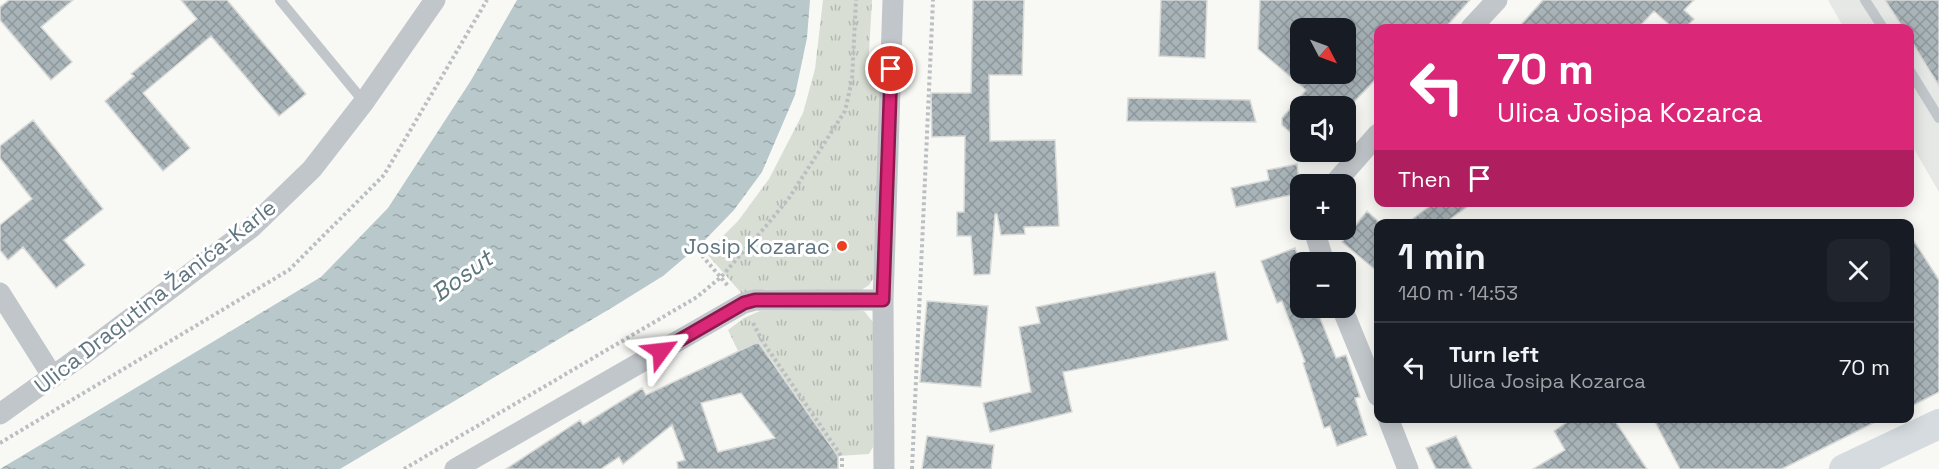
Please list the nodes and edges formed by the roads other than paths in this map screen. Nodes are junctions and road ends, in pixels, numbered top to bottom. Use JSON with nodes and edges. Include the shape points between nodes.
{"nodes":[{"id":1,"x":280,"y":0,"type":"edge"},
{"id":2,"x":435,"y":0,"type":"edge"},
{"id":3,"x":893,"y":0,"type":"edge"},
{"id":4,"x":1497,"y":0,"type":"edge"},
{"id":5,"x":1865,"y":0,"type":"edge"},
{"id":6,"x":1476,"y":24,"type":"edge"},
{"id":7,"x":1880,"y":24,"type":"edge"},
{"id":8,"x":1914,"y":77,"type":"edge"},
{"id":9,"x":364,"y":102,"type":"junction"},
{"id":10,"x":1939,"y":118,"type":"edge"},
{"id":11,"x":1374,"y":139,"type":"edge"},
{"id":12,"x":1343,"y":174,"type":"edge"},
{"id":13,"x":0,"y":293,"type":"edge"},
{"id":14,"x":883,"y":300,"type":"junction"},
{"id":15,"x":1346,"y":318,"type":"edge"},
{"id":16,"x":53,"y":376,"type":"junction"},
{"id":17,"x":1374,"y":386,"type":"edge"},
{"id":18,"x":0,"y":414,"type":"edge"},
{"id":19,"x":1390,"y":423,"type":"edge"},
{"id":20,"x":1939,"y":424,"type":"edge"},
{"id":21,"x":455,"y":469,"type":"edge"},
{"id":22,"x":884,"y":469,"type":"edge"},
{"id":23,"x":1408,"y":469,"type":"edge"},
{"id":24,"x":1844,"y":469,"type":"edge"}],
"edges":[{"from":1,"to":9,"type":"lane"},
{"from":2,"to":9,"type":"street","name":"Ulica Dragutina Žanića-Karle"},
{"from":3,"to":14,"type":"street"},
{"from":4,"to":6,"type":"street"},
{"from":5,"to":7,"type":"lane"},
{"from":8,"to":10,"type":"lane"},
{"from":9,"to":16,"type":"street","name":"Ulica Dragutina Žanića-Karle","via":[[312,169],[252,227]]},
{"from":11,"to":12,"type":"street"},
{"from":13,"to":16,"type":"street"},
{"from":14,"to":21,"type":"street","via":[[744,303]]},
{"from":14,"to":22,"type":"street"},
{"from":15,"to":17,"type":"street"},
{"from":16,"to":18,"type":"street","name":"Ulica Dragutina Žanića-Karle"},
{"from":19,"to":23,"type":"street"},
{"from":20,"to":24,"type":"main road"}]}
